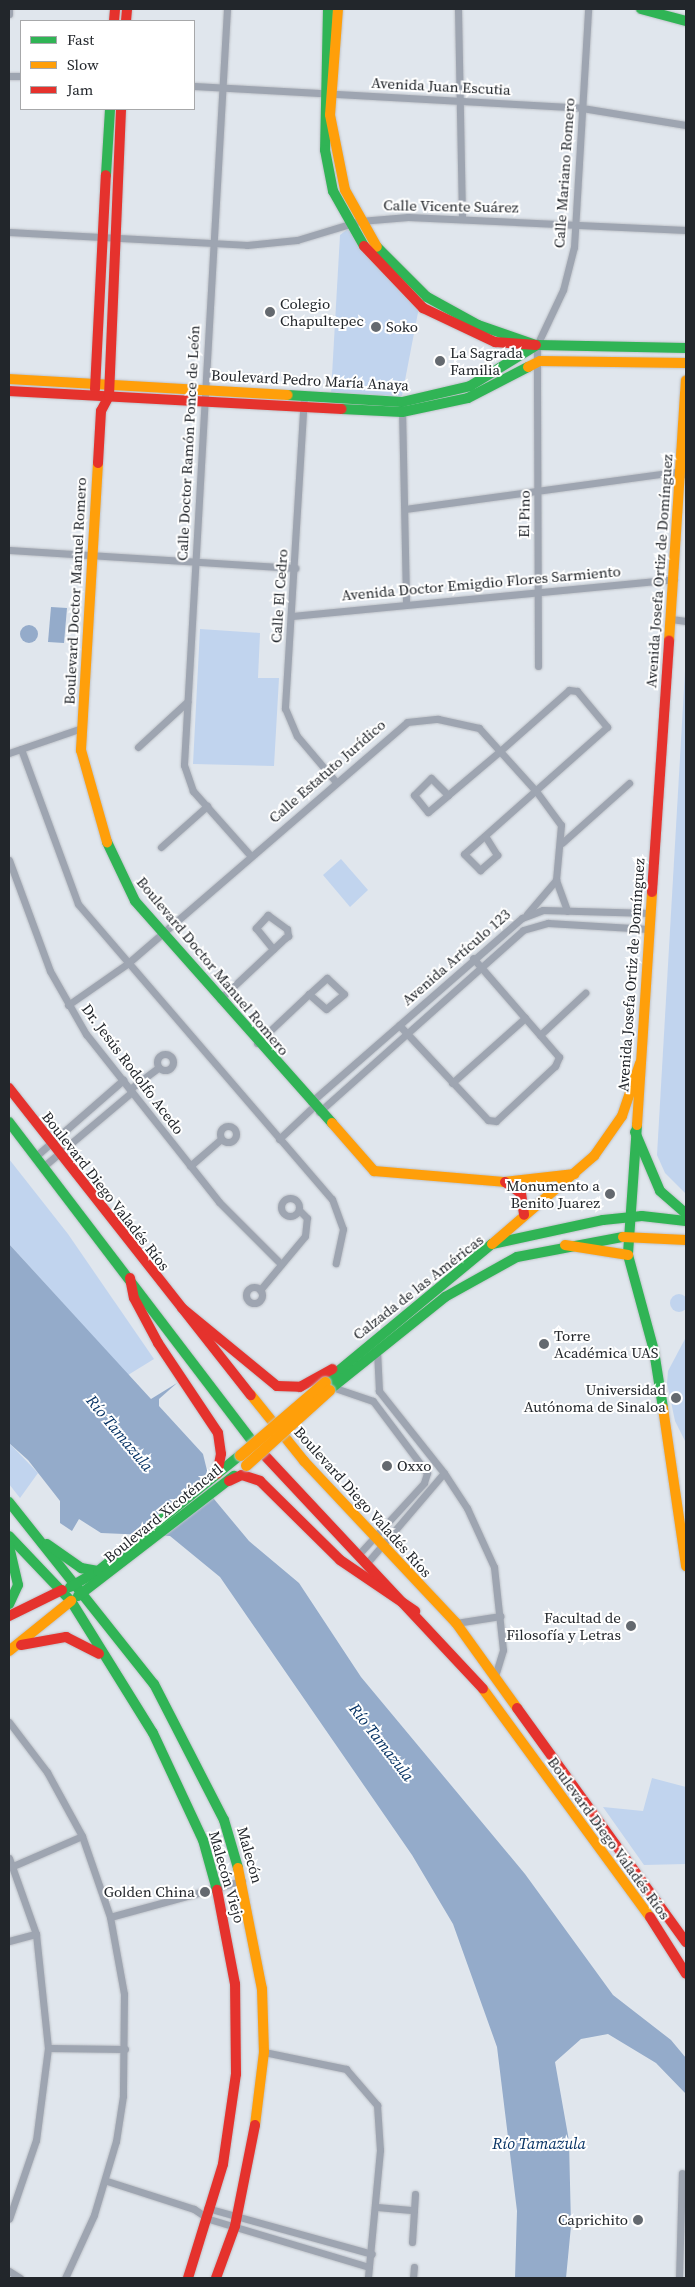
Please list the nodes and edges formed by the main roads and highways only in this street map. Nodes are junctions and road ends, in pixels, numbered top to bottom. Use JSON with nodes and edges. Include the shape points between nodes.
{"nodes":[{"id":1,"x":328,"y":9,"type":"edge"},
{"id":2,"x":338,"y":9,"type":"edge"},
{"id":3,"x":641,"y":9,"type":"edge"},
{"id":4,"x":686,"y":21,"type":"edge"},
{"id":5,"x":327,"y":94,"type":"junction"},
{"id":6,"x":110,"y":110,"type":"edge"},
{"id":7,"x":121,"y":110,"type":"edge"},
{"id":8,"x":110,"y":240,"type":"junction"},
{"id":9,"x":537,"y":345,"type":"junction"},
{"id":10,"x":686,"y":348,"type":"edge"},
{"id":11,"x":686,"y":363,"type":"edge"},
{"id":12,"x":9,"y":379,"type":"edge"},
{"id":13,"x":686,"y":382,"type":"edge"},
{"id":14,"x":95,"y":383,"type":"junction"},
{"id":15,"x":109,"y":384,"type":"junction"},
{"id":16,"x":9,"y":391,"type":"edge"},
{"id":17,"x":95,"y":395,"type":"junction"},
{"id":18,"x":109,"y":396,"type":"junction"},
{"id":19,"x":402,"y":407,"type":"junction"},
{"id":20,"x":101,"y":411,"type":"junction"},
{"id":21,"x":683,"y":473,"type":"edge"},
{"id":22,"x":640,"y":1062,"type":"junction"},
{"id":23,"x":9,"y":1088,"type":"edge"},
{"id":24,"x":9,"y":1122,"type":"edge"},
{"id":25,"x":636,"y":1132,"type":"junction"},
{"id":26,"x":576,"y":1173,"type":"junction"},
{"id":27,"x":504,"y":1182,"type":"junction"},
{"id":28,"x":686,"y":1214,"type":"edge"},
{"id":29,"x":524,"y":1215,"type":"junction"},
{"id":30,"x":630,"y":1216,"type":"junction"},
{"id":31,"x":686,"y":1221,"type":"edge"},
{"id":32,"x":629,"y":1235,"type":"junction"},
{"id":33,"x":686,"y":1240,"type":"edge"},
{"id":34,"x":492,"y":1244,"type":"junction"},
{"id":35,"x":561,"y":1244,"type":"junction"},
{"id":36,"x":628,"y":1255,"type":"junction"},
{"id":37,"x":130,"y":1278,"type":"junction"},
{"id":38,"x":182,"y":1308,"type":"junction"},
{"id":39,"x":350,"y":1359,"type":"junction"},
{"id":40,"x":329,"y":1386,"type":"junction"},
{"id":41,"x":217,"y":1474,"type":"junction"},
{"id":42,"x":228,"y":1481,"type":"junction"},
{"id":43,"x":9,"y":1502,"type":"edge"},
{"id":44,"x":9,"y":1536,"type":"edge"},
{"id":45,"x":42,"y":1541,"type":"junction"},
{"id":46,"x":9,"y":1546,"type":"edge"},
{"id":47,"x":686,"y":1566,"type":"edge"},
{"id":48,"x":102,"y":1572,"type":"junction"},
{"id":49,"x":80,"y":1589,"type":"junction"},
{"id":50,"x":62,"y":1590,"type":"junction"},
{"id":51,"x":71,"y":1601,"type":"junction"},
{"id":52,"x":9,"y":1604,"type":"edge"},
{"id":53,"x":415,"y":1611,"type":"junction"},
{"id":54,"x":9,"y":1616,"type":"edge"},
{"id":55,"x":21,"y":1645,"type":"junction"},
{"id":56,"x":9,"y":1651,"type":"edge"},
{"id":57,"x":100,"y":1655,"type":"junction"},
{"id":58,"x":686,"y":1942,"type":"edge"},
{"id":59,"x":686,"y":1974,"type":"edge"},
{"id":60,"x":188,"y":2278,"type":"edge"},
{"id":61,"x":216,"y":2278,"type":"edge"}],
"edges":[{"from":1,"to":5,"type":"main road"},
{"from":2,"to":5,"type":"main road"},
{"from":3,"to":4,"type":"main road"},
{"from":5,"to":9,"type":"main road","via":[[336,153],[354,223],[427,297],[478,325]]},
{"from":6,"to":8,"type":"main road","name":"Boulevard Doctor Manuel Romero"},
{"from":7,"to":8,"type":"main road","name":"Boulevard Doctor Manuel Romero"},
{"from":8,"to":14,"type":"main road","name":"Boulevard Doctor Manuel Romero"},
{"from":8,"to":15,"type":"main road","name":"Boulevard Doctor Manuel Romero"},
{"from":9,"to":10,"type":"main road"},
{"from":9,"to":19,"type":"main road","name":"Boulevard Pedro María Anaya","via":[[470,386]]},
{"from":11,"to":19,"type":"main road","name":"Boulevard Pedro María Anaya","via":[[540,361],[468,398]]},
{"from":12,"to":14,"type":"main road","name":"Boulevard Pedro María Anaya"},
{"from":13,"to":21,"type":"main road","name":"Avenida Josefa Ortiz de Domínguez"},
{"from":14,"to":15,"type":"main road","name":"Boulevard Pedro María Anaya"},
{"from":14,"to":17,"type":"main road","name":"Boulevard Doctor Manuel Romero"},
{"from":15,"to":18,"type":"main road","name":"Boulevard Doctor Manuel Romero"},
{"from":15,"to":19,"type":"main road","name":"Boulevard Pedro María Anaya","via":[[304,396]]},
{"from":16,"to":17,"type":"main road","name":"Boulevard Pedro María Anaya"},
{"from":17,"to":18,"type":"main road","name":"Boulevard Pedro María Anaya"},
{"from":17,"to":20,"type":"main road","name":"Boulevard Doctor Manuel Romero"},
{"from":18,"to":19,"type":"main road","name":"Boulevard Pedro María Anaya","via":[[304,408]]},
{"from":18,"to":20,"type":"main road","name":"Boulevard Doctor Manuel Romero"},
{"from":20,"to":27,"type":"main road","name":"Boulevard Doctor Manuel Romero","via":[[82,728],[83,767],[118,873],[220,999],[374,1171]]},
{"from":21,"to":22,"type":"main road","name":"Avenida Josefa Ortiz de Domínguez"},
{"from":22,"to":25,"type":"main road","name":"Avenida Josefa Ortiz de Domínguez"},
{"from":22,"to":26,"type":"main road","via":[[615,1128]]},
{"from":23,"to":38,"type":"main road","name":"Boulevard Diego Valadés Ríos","via":[[49,1144]]},
{"from":24,"to":37,"type":"main road","name":"Boulevard Diego Valadés Ríos"},
{"from":25,"to":28,"type":"main road","via":[[657,1186]]},
{"from":25,"to":30,"type":"main road","name":"Avenida Josefa Ortiz de Domínguez"},
{"from":26,"to":27,"type":"main road","name":"Boulevard Doctor Manuel Romero"},
{"from":26,"to":29,"type":"main road"},
{"from":27,"to":29,"type":"main road","via":[[521,1194]]},
{"from":29,"to":34,"type":"main road"},
{"from":30,"to":31,"type":"main road","name":"Calzada de las Américas"},
{"from":30,"to":32,"type":"main road","name":"Avenida Josefa Ortiz de Domínguez"},
{"from":30,"to":34,"type":"main road","name":"Calzada de las Américas","via":[[573,1224],[506,1245]]},
{"from":32,"to":33,"type":"main road","name":"Calzada de las Américas"},
{"from":32,"to":35,"type":"main road","name":"Calzada de las Américas"},
{"from":32,"to":36,"type":"main road","name":"Avenida Josefa Ortiz de Domínguez"},
{"from":34,"to":39,"type":"main road","name":"Calzada de las Américas"},
{"from":35,"to":36,"type":"main road"},
{"from":35,"to":40,"type":"main road","name":"Calzada de las Américas","via":[[518,1257],[474,1279]]},
{"from":36,"to":47,"type":"main road","name":"Avenida Josefa Ortiz de Domínguez","via":[[654,1351]]},
{"from":37,"to":41,"type":"main road","via":[[150,1329],[218,1433],[221,1454]]},
{"from":37,"to":53,"type":"main road","name":"Boulevard Diego Valadés Ríos","via":[[238,1429]]},
{"from":38,"to":39,"type":"main road","via":[[277,1386],[305,1385]]},
{"from":38,"to":58,"type":"main road","name":"Boulevard Diego Valadés Ríos","via":[[377,1543],[456,1623]]},
{"from":39,"to":40,"type":"main road","name":"Calzada de las Américas"},
{"from":40,"to":41,"type":"main road","name":"Boulevard Xicoténcatl","bridge":true},
{"from":40,"to":42,"type":"main road","name":"Boulevard Xicoténcatl","bridge":true},
{"from":41,"to":48,"type":"main road","name":"Boulevard Xicoténcatl"},
{"from":42,"to":48,"type":"main road","name":"Boulevard Xicoténcatl"},
{"from":42,"to":53,"type":"main road","via":[[242,1475],[260,1481],[340,1560]]},
{"from":43,"to":45,"type":"main road","name":"Malecón"},
{"from":44,"to":50,"type":"main road","name":"Malecón Viejo"},
{"from":45,"to":48,"type":"main road","via":[[82,1568]]},
{"from":45,"to":49,"type":"main road","name":"Malecón"},
{"from":46,"to":52,"type":"main road","via":[[18,1585]]},
{"from":48,"to":49,"type":"main road","name":"Boulevard Xicoténcatl"},
{"from":49,"to":50,"type":"main road","name":"Boulevard Xicoténcatl"},
{"from":49,"to":51,"type":"main road","name":"Boulevard Xicoténcatl"},
{"from":49,"to":61,"type":"main road","name":"Malecón","via":[[143,1668],[178,1725],[224,1820],[242,1881],[262,1989],[264,2052],[250,2161],[236,2221]]},
{"from":50,"to":51,"type":"main road","name":"Malecón Viejo"},
{"from":50,"to":54,"type":"main road","name":"Boulevard Xicoténcatl"},
{"from":51,"to":55,"type":"main road","name":"Boulevard Xicoténcatl"},
{"from":51,"to":57,"type":"main road","name":"Malecón Viejo"},
{"from":53,"to":59,"type":"main road","name":"Boulevard Diego Valadés Ríos","via":[[475,1679],[652,1920]]},
{"from":55,"to":56,"type":"main road","name":"Boulevard Xicoténcatl"},
{"from":55,"to":57,"type":"main road","via":[[66,1637]]},
{"from":57,"to":60,"type":"main road","name":"Malecón Viejo","via":[[153,1733],[178,1783],[217,1888],[235,1984],[233,2104],[210,2214]]}]}
